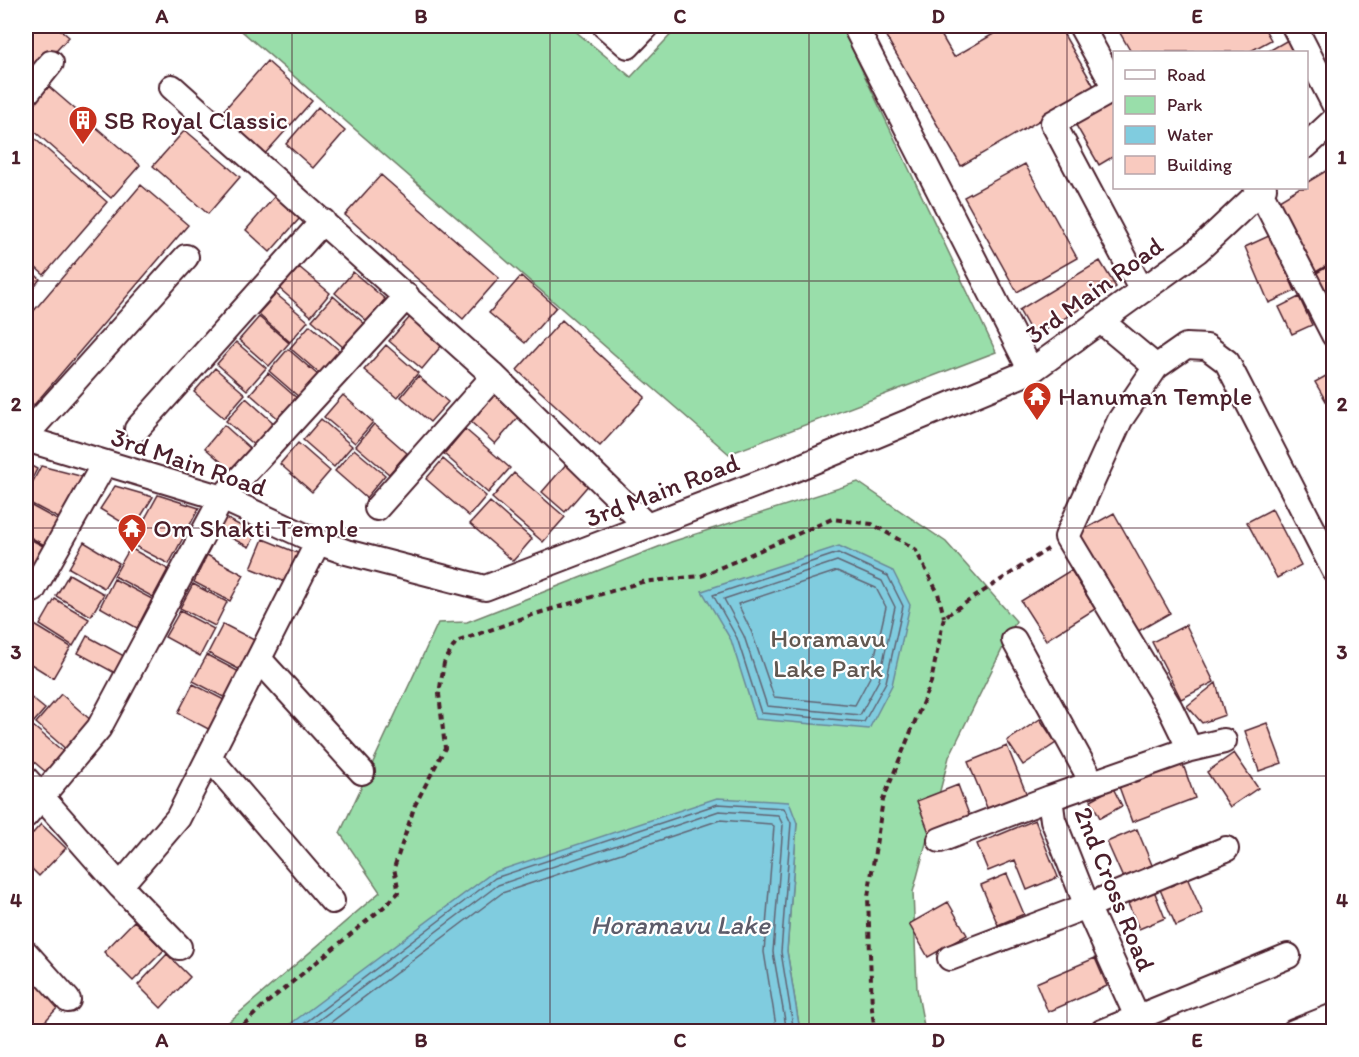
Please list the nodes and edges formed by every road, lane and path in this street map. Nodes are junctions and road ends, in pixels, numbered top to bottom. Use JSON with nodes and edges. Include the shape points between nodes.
{"nodes":[{"id":1,"x":605,"y":26,"type":"edge"},
{"id":2,"x":647,"y":26,"type":"edge"},
{"id":3,"x":855,"y":26,"type":"edge"},
{"id":4,"x":1081,"y":26,"type":"edge"},
{"id":5,"x":1294,"y":26,"type":"edge"},
{"id":6,"x":1307,"y":51,"type":"edge"},
{"id":7,"x":1308,"y":53,"type":"edge"},
{"id":8,"x":51,"y":63,"type":"dead end"},
{"id":9,"x":1113,"y":85,"type":"edge"},
{"id":10,"x":172,"y":87,"type":"dead end"},
{"id":11,"x":1113,"y":88,"type":"edge"},
{"id":12,"x":26,"y":94,"type":"edge"},
{"id":13,"x":1334,"y":104,"type":"edge"},
{"id":14,"x":1334,"y":120,"type":"edge"},
{"id":15,"x":1308,"y":144,"type":"edge"},
{"id":16,"x":1262,"y":189,"type":"edge"},
{"id":17,"x":323,"y":221,"type":"junction"},
{"id":18,"x":186,"y":257,"type":"dead end"},
{"id":19,"x":1142,"y":291,"type":"junction"},
{"id":20,"x":407,"y":296,"type":"junction"},
{"id":21,"x":1101,"y":321,"type":"junction"},
{"id":22,"x":1334,"y":335,"type":"edge"},
{"id":23,"x":1156,"y":367,"type":"junction"},
{"id":24,"x":1031,"y":371,"type":"junction"},
{"id":25,"x":494,"y":376,"type":"junction"},
{"id":26,"x":137,"y":429,"type":"dead end"},
{"id":27,"x":26,"y":437,"type":"edge"},
{"id":28,"x":104,"y":464,"type":"junction"},
{"id":29,"x":222,"y":498,"type":"junction"},
{"id":30,"x":377,"y":508,"type":"dead end"},
{"id":31,"x":647,"y":526,"type":"junction"},
{"id":32,"x":1067,"y":537,"type":"junction"},
{"id":33,"x":318,"y":542,"type":"junction"},
{"id":34,"x":1334,"y":570,"type":"edge"},
{"id":35,"x":33,"y":590,"type":"dead end"},
{"id":36,"x":944,"y":617,"type":"junction"},
{"id":37,"x":1014,"y":640,"type":"dead end"},
{"id":38,"x":259,"y":659,"type":"junction"},
{"id":39,"x":1224,"y":741,"type":"dead end"},
{"id":40,"x":1190,"y":749,"type":"junction"},
{"id":41,"x":209,"y":757,"type":"junction"},
{"id":42,"x":362,"y":772,"type":"dead end"},
{"id":43,"x":1092,"y":782,"type":"junction"},
{"id":44,"x":33,"y":788,"type":"edge"},
{"id":45,"x":1050,"y":798,"type":"junction"},
{"id":46,"x":26,"y":814,"type":"edge"},
{"id":47,"x":940,"y":840,"type":"dead end"},
{"id":48,"x":1226,"y":849,"type":"dead end"},
{"id":49,"x":120,"y":886,"type":"junction"},
{"id":50,"x":332,"y":901,"type":"dead end"},
{"id":51,"x":1087,"y":906,"type":"junction"},
{"id":52,"x":179,"y":947,"type":"dead end"},
{"id":53,"x":26,"y":953,"type":"edge"},
{"id":54,"x":1288,"y":956,"type":"dead end"},
{"id":55,"x":950,"y":958,"type":"dead end"},
{"id":56,"x":68,"y":1000,"type":"dead end"},
{"id":57,"x":1334,"y":1016,"type":"edge"},
{"id":58,"x":1141,"y":1025,"type":"edge"},
{"id":59,"x":236,"y":1032,"type":"edge"},
{"id":60,"x":875,"y":1032,"type":"edge"},
{"id":61,"x":1102,"y":1032,"type":"edge"},
{"id":62,"x":1294,"y":1032,"type":"edge"}],
"edges":[{"from":1,"to":2,"type":"street","via":[[628,46]]},
{"from":3,"to":24,"type":"street"},
{"from":4,"to":9,"type":"street"},
{"from":5,"to":6,"type":"street"},
{"from":7,"to":13,"type":"street"},
{"from":8,"to":12,"type":"street"},
{"from":10,"to":17,"type":"street"},
{"from":11,"to":19,"type":"street","via":[[1053,123]]},
{"from":14,"to":15,"type":"street"},
{"from":16,"to":19,"type":"street","name":"3rd Main Road","via":[[1197,251]]},
{"from":16,"to":22,"type":"street"},
{"from":17,"to":20,"type":"street"},
{"from":17,"to":26,"type":"street"},
{"from":18,"to":27,"type":"street"},
{"from":19,"to":21,"type":"street","name":"3rd Main Road"},
{"from":20,"to":25,"type":"street"},
{"from":20,"to":29,"type":"street"},
{"from":21,"to":23,"type":"street"},
{"from":21,"to":24,"type":"street","name":"3rd Main Road"},
{"from":23,"to":32,"type":"street","via":[[1120,420]]},
{"from":23,"to":34,"type":"street","via":[[1186,346],[1207,347],[1227,362]]},
{"from":24,"to":31,"type":"street","name":"3rd Main Road"},
{"from":25,"to":30,"type":"street"},
{"from":25,"to":31,"type":"street"},
{"from":27,"to":28,"type":"street","name":"3rd Main Road"},
{"from":28,"to":29,"type":"street","name":"3rd Main Road"},
{"from":28,"to":35,"type":"street"},
{"from":29,"to":33,"type":"street","name":"3rd Main Road"},
{"from":29,"to":44,"type":"street","via":[[99,728]]},
{"from":31,"to":33,"type":"street","name":"3rd Main Road","via":[[485,588]]},
{"from":32,"to":36,"type":"path"},
{"from":32,"to":40,"type":"street","via":[[1170,708]]},
{"from":33,"to":38,"type":"street"},
{"from":36,"to":59,"type":"path","via":[[938,593],[915,549],[872,524],[832,519],[701,576],[642,582],[456,642],[444,663],[439,694],[445,748],[415,805],[394,868],[399,892]]},
{"from":36,"to":60,"type":"path","via":[[931,682],[883,801],[868,897]]},
{"from":37,"to":43,"type":"street"},
{"from":38,"to":41,"type":"street"},
{"from":38,"to":42,"type":"street"},
{"from":39,"to":40,"type":"street","name":"2nd Cross Road"},
{"from":40,"to":43,"type":"street","name":"2nd Cross Road"},
{"from":41,"to":49,"type":"street","via":[[178,819]]},
{"from":41,"to":50,"type":"street"},
{"from":43,"to":45,"type":"street","name":"2nd Cross Road"},
{"from":44,"to":46,"type":"street"},
{"from":44,"to":49,"type":"street"},
{"from":45,"to":47,"type":"street"},
{"from":45,"to":51,"type":"street","name":"2nd Cross Road","via":[[1053,820]]},
{"from":48,"to":51,"type":"street"},
{"from":49,"to":52,"type":"street"},
{"from":51,"to":55,"type":"street"},
{"from":51,"to":58,"type":"street","name":"2nd Cross Road"},
{"from":53,"to":56,"type":"street"},
{"from":54,"to":58,"type":"street"},
{"from":57,"to":62,"type":"street"},
{"from":58,"to":61,"type":"street"}]}
